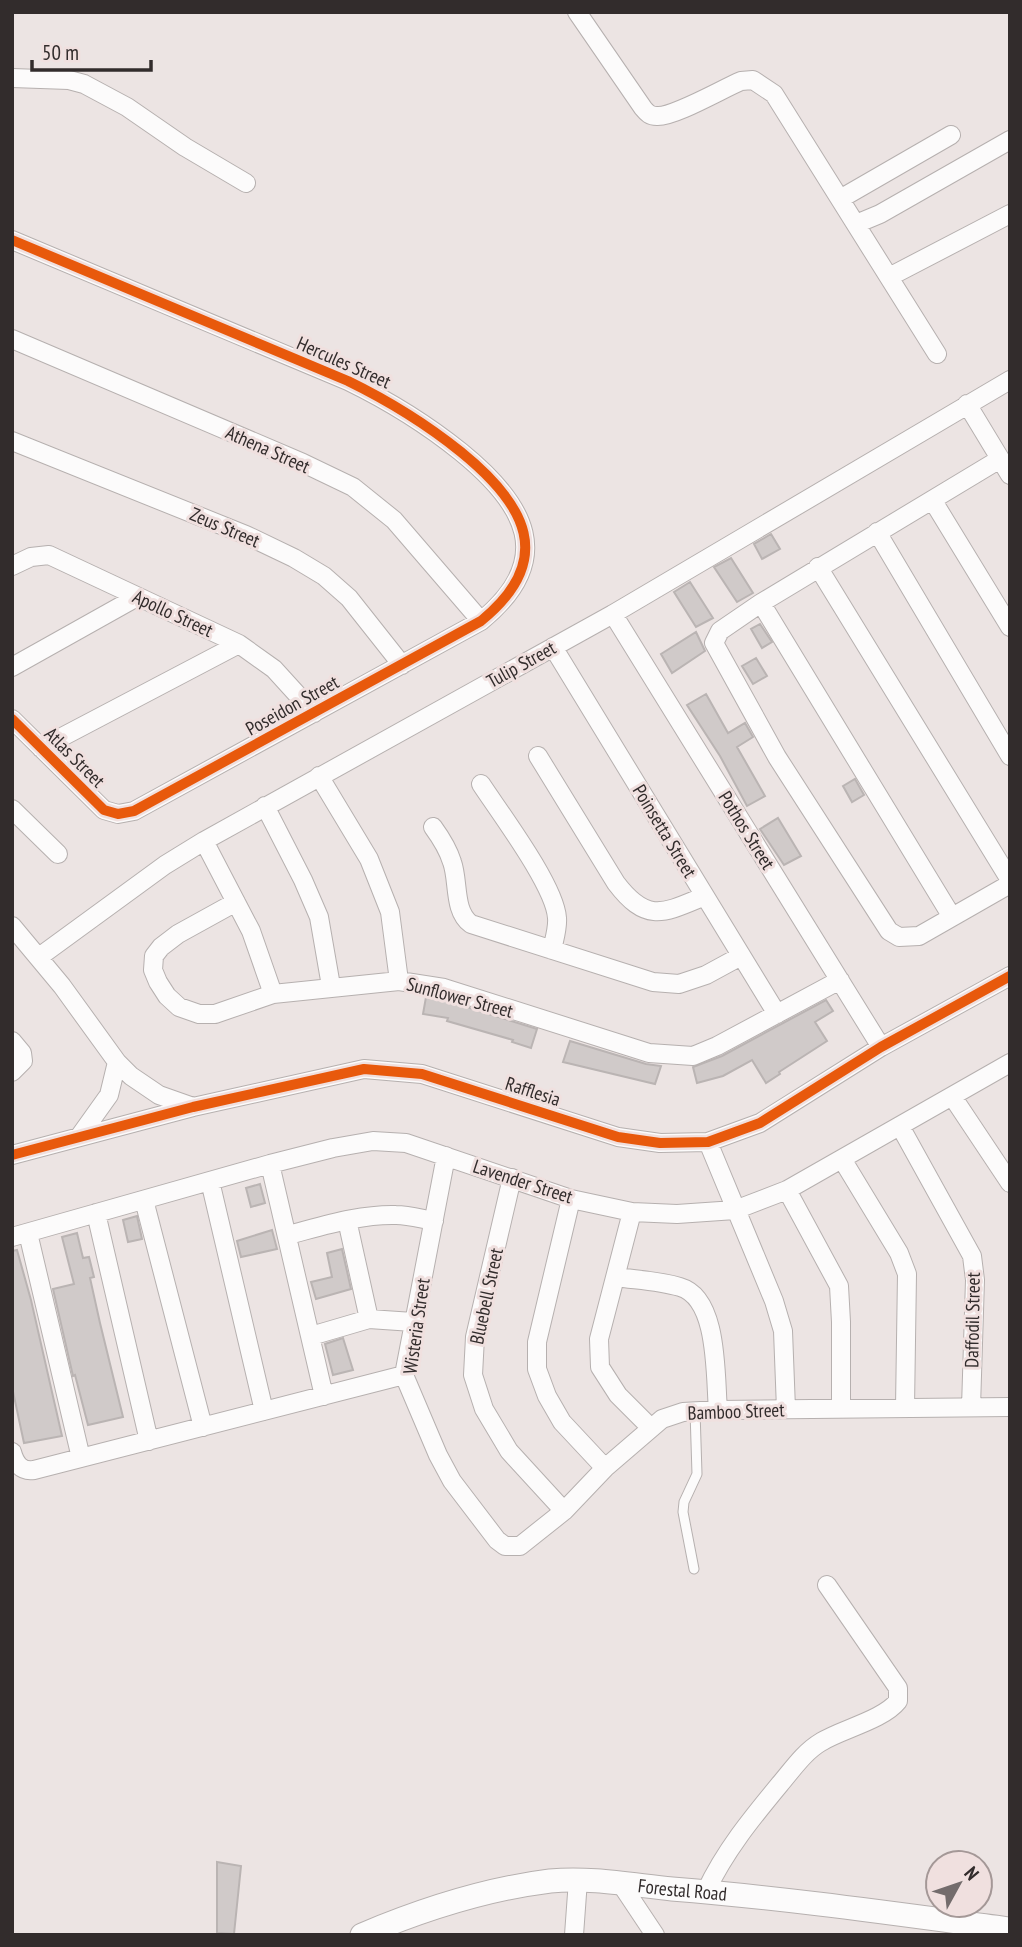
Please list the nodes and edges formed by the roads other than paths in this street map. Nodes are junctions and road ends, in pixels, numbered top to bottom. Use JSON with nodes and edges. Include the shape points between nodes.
{"nodes":[{"id":1,"x":576,"y":12,"type":"edge"},
{"id":2,"x":12,"y":78,"type":"edge"},
{"id":3,"x":951,"y":135,"type":"dead end"},
{"id":4,"x":1010,"y":140,"type":"edge"},
{"id":5,"x":246,"y":184,"type":"dead end"},
{"id":6,"x":840,"y":199,"type":"junction"},
{"id":7,"x":1010,"y":214,"type":"edge"},
{"id":8,"x":856,"y":224,"type":"junction"},
{"id":9,"x":12,"y":240,"type":"edge"},
{"id":10,"x":889,"y":277,"type":"junction"},
{"id":11,"x":12,"y":339,"type":"edge"},
{"id":12,"x":937,"y":354,"type":"dead end"},
{"id":13,"x":1010,"y":380,"type":"edge"},
{"id":14,"x":967,"y":404,"type":"junction"},
{"id":15,"x":12,"y":440,"type":"edge"},
{"id":16,"x":1000,"y":459,"type":"junction"},
{"id":17,"x":1010,"y":475,"type":"edge"},
{"id":18,"x":933,"y":501,"type":"junction"},
{"id":19,"x":877,"y":532,"type":"junction"},
{"id":20,"x":12,"y":566,"type":"edge"},
{"id":21,"x":818,"y":567,"type":"junction"},
{"id":22,"x":137,"y":597,"type":"junction"},
{"id":23,"x":761,"y":603,"type":"junction"},
{"id":24,"x":613,"y":614,"type":"junction"},
{"id":25,"x":481,"y":621,"type":"junction"},
{"id":26,"x":1010,"y":626,"type":"edge"},
{"id":27,"x":239,"y":644,"type":"junction"},
{"id":28,"x":553,"y":647,"type":"junction"},
{"id":29,"x":402,"y":665,"type":"junction"},
{"id":30,"x":12,"y":667,"type":"edge"},
{"id":31,"x":314,"y":713,"type":"junction"},
{"id":32,"x":12,"y":719,"type":"edge"},
{"id":33,"x":41,"y":748,"type":"junction"},
{"id":34,"x":1010,"y":756,"type":"edge"},
{"id":35,"x":538,"y":757,"type":"dead end"},
{"id":36,"x":319,"y":776,"type":"junction"},
{"id":37,"x":481,"y":784,"type":"dead end"},
{"id":38,"x":265,"y":806,"type":"junction"},
{"id":39,"x":12,"y":809,"type":"edge"},
{"id":40,"x":118,"y":814,"type":"joint"},
{"id":41,"x":433,"y":827,"type":"dead end"},
{"id":42,"x":204,"y":841,"type":"junction"},
{"id":43,"x":58,"y":854,"type":"dead end"},
{"id":44,"x":1010,"y":882,"type":"edge"},
{"id":45,"x":705,"y":896,"type":"junction"},
{"id":46,"x":236,"y":902,"type":"junction"},
{"id":47,"x":952,"y":917,"type":"junction"},
{"id":48,"x":12,"y":926,"type":"edge"},
{"id":49,"x":552,"y":950,"type":"junction"},
{"id":50,"x":741,"y":956,"type":"junction"},
{"id":51,"x":39,"y":957,"type":"junction"},
{"id":52,"x":1010,"y":976,"type":"edge"},
{"id":53,"x":839,"y":980,"type":"junction"},
{"id":54,"x":399,"y":981,"type":"junction"},
{"id":55,"x":331,"y":986,"type":"junction"},
{"id":56,"x":273,"y":994,"type":"junction"},
{"id":57,"x":776,"y":1014,"type":"junction"},
{"id":58,"x":12,"y":1041,"type":"edge"},
{"id":59,"x":881,"y":1046,"type":"junction"},
{"id":60,"x":117,"y":1062,"type":"junction"},
{"id":61,"x":1010,"y":1063,"type":"edge"},
{"id":62,"x":12,"y":1072,"type":"edge"},
{"id":63,"x":952,"y":1096,"type":"junction"},
{"id":64,"x":192,"y":1107,"type":"junction"},
{"id":65,"x":900,"y":1126,"type":"junction"},
{"id":66,"x":79,"y":1137,"type":"junction"},
{"id":67,"x":708,"y":1142,"type":"junction"},
{"id":68,"x":12,"y":1155,"type":"edge"},
{"id":69,"x":446,"y":1156,"type":"junction"},
{"id":70,"x":842,"y":1159,"type":"junction"},
{"id":71,"x":270,"y":1164,"type":"junction"},
{"id":72,"x":512,"y":1178,"type":"junction"},
{"id":73,"x":209,"y":1181,"type":"junction"},
{"id":74,"x":1010,"y":1183,"type":"edge"},
{"id":75,"x":787,"y":1190,"type":"junction"},
{"id":76,"x":571,"y":1199,"type":"junction"},
{"id":77,"x":144,"y":1200,"type":"junction"},
{"id":78,"x":735,"y":1210,"type":"junction"},
{"id":79,"x":632,"y":1212,"type":"junction"},
{"id":80,"x":96,"y":1213,"type":"junction"},
{"id":81,"x":347,"y":1220,"type":"junction"},
{"id":82,"x":435,"y":1221,"type":"junction"},
{"id":83,"x":20,"y":1235,"type":"edge"},
{"id":84,"x":288,"y":1235,"type":"junction"},
{"id":85,"x":616,"y":1277,"type":"junction"},
{"id":86,"x":369,"y":1319,"type":"junction"},
{"id":87,"x":413,"y":1322,"type":"junction"},
{"id":88,"x":311,"y":1336,"type":"junction"},
{"id":89,"x":404,"y":1375,"type":"junction"},
{"id":90,"x":324,"y":1396,"type":"junction"},
{"id":91,"x":1010,"y":1406,"type":"edge"},
{"id":92,"x":905,"y":1407,"type":"junction"},
{"id":93,"x":971,"y":1407,"type":"junction"},
{"id":94,"x":841,"y":1408,"type":"junction"},
{"id":95,"x":786,"y":1409,"type":"junction"},
{"id":96,"x":718,"y":1410,"type":"junction"},
{"id":97,"x":264,"y":1411,"type":"junction"},
{"id":98,"x":695,"y":1411,"type":"junction"},
{"id":99,"x":203,"y":1427,"type":"junction"},
{"id":100,"x":650,"y":1427,"type":"junction"},
{"id":101,"x":149,"y":1441,"type":"junction"},
{"id":102,"x":12,"y":1452,"type":"edge"},
{"id":103,"x":81,"y":1458,"type":"junction"},
{"id":104,"x":605,"y":1468,"type":"junction"},
{"id":105,"x":564,"y":1511,"type":"junction"},
{"id":106,"x":512,"y":1548,"type":"joint"},
{"id":107,"x":694,"y":1569,"type":"dead end"},
{"id":108,"x":827,"y":1585,"type":"dead end"},
{"id":109,"x":578,"y":1880,"type":"junction"},
{"id":110,"x":621,"y":1884,"type":"junction"},
{"id":111,"x":706,"y":1891,"type":"junction"},
{"id":112,"x":393,"y":1928,"type":"edge"},
{"id":113,"x":1010,"y":1929,"type":"edge"},
{"id":114,"x":362,"y":1935,"type":"edge"},
{"id":115,"x":574,"y":1935,"type":"edge"},
{"id":116,"x":655,"y":1935,"type":"edge"}],
"edges":[{"from":1,"to":6,"type":"street","via":[[650,115],[674,112],[741,80],[765,86]]},
{"from":2,"to":5,"type":"street","via":[[69,79],[84,84]]},
{"from":3,"to":6,"type":"street"},
{"from":4,"to":8,"type":"street"},
{"from":6,"to":8,"type":"street"},
{"from":7,"to":10,"type":"street"},
{"from":8,"to":10,"type":"street"},
{"from":9,"to":25,"type":"street","name":"Hercules Street","via":[[348,381],[436,432],[510,500],[525,533],[523,566],[515,584]]},
{"from":10,"to":12,"type":"street"},
{"from":11,"to":25,"type":"street","name":"Athena Street","via":[[353,487],[394,520]]},
{"from":13,"to":14,"type":"street","name":"Tulip Street"},
{"from":14,"to":16,"type":"street"},
{"from":14,"to":24,"type":"street","name":"Tulip Street"},
{"from":15,"to":29,"type":"street","name":"Zeus Street","via":[[246,534],[294,558],[349,598]]},
{"from":16,"to":17,"type":"street"},
{"from":16,"to":18,"type":"street"},
{"from":18,"to":19,"type":"street"},
{"from":18,"to":26,"type":"street"},
{"from":19,"to":21,"type":"street"},
{"from":19,"to":34,"type":"street"},
{"from":20,"to":22,"type":"street","name":"Apollo Street","via":[[30,556],[49,555]]},
{"from":21,"to":23,"type":"street"},
{"from":21,"to":44,"type":"street"},
{"from":22,"to":27,"type":"street","name":"Apollo Street"},
{"from":22,"to":30,"type":"street"},
{"from":23,"to":47,"type":"street"},
{"from":23,"to":47,"type":"street","via":[[720,631],[715,643],[778,757],[890,931],[899,937],[919,936]]},
{"from":24,"to":28,"type":"street","name":"Tulip Street"},
{"from":24,"to":53,"type":"street","name":"Pothos Street"},
{"from":25,"to":29,"type":"street","name":"Poseidon Street"},
{"from":27,"to":31,"type":"street","name":"Apollo Street","via":[[274,669]]},
{"from":27,"to":33,"type":"street"},
{"from":28,"to":36,"type":"street","name":"Tulip Street"},
{"from":28,"to":45,"type":"street","name":"Poinsetta Street"},
{"from":29,"to":31,"type":"street","name":"Poseidon Street"},
{"from":31,"to":40,"type":"street","name":"Poseidon Street","via":[[141,808]]},
{"from":32,"to":33,"type":"street","name":"Atlas Street"},
{"from":33,"to":40,"type":"street","name":"Atlas Street","via":[[104,810]]},
{"from":35,"to":45,"type":"street","via":[[629,900],[665,913]]},
{"from":36,"to":38,"type":"street","name":"Tulip Street"},
{"from":36,"to":54,"type":"street","via":[[369,859],[390,912]]},
{"from":37,"to":49,"type":"street","via":[[555,902],[558,920]]},
{"from":38,"to":42,"type":"street","name":"Tulip Street"},
{"from":38,"to":55,"type":"street","via":[[319,918]]},
{"from":39,"to":43,"type":"street"},
{"from":41,"to":49,"type":"street","via":[[453,864],[466,920]]},
{"from":42,"to":46,"type":"street"},
{"from":42,"to":51,"type":"street","name":"Tulip Street"},
{"from":44,"to":47,"type":"street"},
{"from":45,"to":50,"type":"street","name":"Poinsetta Street"},
{"from":46,"to":56,"type":"street"},
{"from":46,"to":56,"type":"street","name":"Sunflower Street","via":[[161,947],[154,956],[153,970],[167,996],[179,1007],[199,1014],[215,1014]]},
{"from":48,"to":51,"type":"street"},
{"from":49,"to":50,"type":"street","via":[[653,982],[679,984]]},
{"from":50,"to":57,"type":"street","name":"Poinsetta Street"},
{"from":51,"to":60,"type":"street"},
{"from":52,"to":59,"type":"street","name":"Rafflesia"},
{"from":53,"to":57,"type":"street","name":"Sunflower Street"},
{"from":53,"to":59,"type":"street","name":"Pothos Street"},
{"from":54,"to":55,"type":"street","name":"Sunflower Street"},
{"from":54,"to":57,"type":"street","name":"Sunflower Street","via":[[444,989],[649,1053],[693,1056]]},
{"from":55,"to":56,"type":"street","name":"Sunflower Street"},
{"from":58,"to":62,"type":"street","via":[[23,1061]]},
{"from":59,"to":67,"type":"street","name":"Rafflesia","via":[[760,1123]]},
{"from":60,"to":64,"type":"street","via":[[145,1087]]},
{"from":60,"to":66,"type":"street","via":[[108,1095]]},
{"from":61,"to":63,"type":"street","name":"Lavender Street"},
{"from":63,"to":65,"type":"street","name":"Lavender Street"},
{"from":63,"to":74,"type":"street"},
{"from":64,"to":66,"type":"street","name":"Rafflesia"},
{"from":64,"to":67,"type":"street","name":"Rafflesia","via":[[364,1069],[422,1074],[618,1137],[660,1143]]},
{"from":65,"to":70,"type":"street","name":"Lavender Street"},
{"from":65,"to":93,"type":"street","name":"Daffodil Street","via":[[972,1256]]},
{"from":66,"to":68,"type":"street","name":"Rafflesia"},
{"from":67,"to":78,"type":"street"},
{"from":69,"to":71,"type":"street","name":"Lavender Street","via":[[406,1143],[373,1142]]},
{"from":69,"to":72,"type":"street","name":"Lavender Street"},
{"from":69,"to":82,"type":"street","name":"Wisteria Street"},
{"from":70,"to":75,"type":"street","name":"Lavender Street"},
{"from":70,"to":92,"type":"street","via":[[907,1274]]},
{"from":71,"to":73,"type":"street","name":"Lavender Street"},
{"from":71,"to":84,"type":"street"},
{"from":72,"to":76,"type":"street","name":"Lavender Street"},
{"from":72,"to":105,"type":"street","name":"Bluebell Street","via":[[475,1337],[473,1375],[484,1409],[509,1451]]},
{"from":73,"to":77,"type":"street","name":"Lavender Street"},
{"from":73,"to":97,"type":"street"},
{"from":75,"to":78,"type":"street","name":"Lavender Street"},
{"from":75,"to":94,"type":"street","via":[[839,1286]]},
{"from":76,"to":79,"type":"street","name":"Lavender Street"},
{"from":76,"to":104,"type":"street","via":[[537,1342],[537,1370],[562,1422]]},
{"from":77,"to":80,"type":"street","name":"Lavender Street"},
{"from":77,"to":99,"type":"street"},
{"from":78,"to":79,"type":"street","name":"Lavender Street"},
{"from":78,"to":95,"type":"street","via":[[783,1331]]},
{"from":79,"to":85,"type":"street"},
{"from":80,"to":83,"type":"street","name":"Lavender Street"},
{"from":80,"to":101,"type":"street"},
{"from":81,"to":82,"type":"street","via":[[391,1215]]},
{"from":81,"to":84,"type":"street"},
{"from":81,"to":86,"type":"street"},
{"from":82,"to":87,"type":"street","name":"Wisteria Street"},
{"from":83,"to":103,"type":"street"},
{"from":84,"to":88,"type":"street"},
{"from":85,"to":96,"type":"street","via":[[683,1287],[696,1296],[707,1311]]},
{"from":85,"to":100,"type":"street","via":[[599,1339],[600,1367],[618,1395]]},
{"from":86,"to":87,"type":"street"},
{"from":86,"to":88,"type":"street"},
{"from":87,"to":89,"type":"street","name":"Wisteria Street"},
{"from":88,"to":90,"type":"street"},
{"from":89,"to":90,"type":"street"},
{"from":89,"to":106,"type":"street","name":"Wisteria Street","via":[[452,1481],[497,1540]]},
{"from":90,"to":97,"type":"street"},
{"from":91,"to":93,"type":"street","name":"Bamboo Street"},
{"from":92,"to":93,"type":"street","name":"Bamboo Street"},
{"from":92,"to":94,"type":"street","name":"Bamboo Street"},
{"from":94,"to":95,"type":"street","name":"Bamboo Street"},
{"from":95,"to":96,"type":"street","name":"Bamboo Street"},
{"from":96,"to":98,"type":"street","name":"Bamboo Street"},
{"from":97,"to":99,"type":"street"},
{"from":98,"to":100,"type":"street","name":"Bamboo Street","via":[[672,1414]]},
{"from":98,"to":107,"type":"lane","via":[[697,1474],[683,1512]]},
{"from":99,"to":101,"type":"street"},
{"from":100,"to":104,"type":"street","name":"Bamboo Street"},
{"from":101,"to":103,"type":"street"},
{"from":102,"to":103,"type":"street","via":[[17,1465],[28,1471]]},
{"from":104,"to":105,"type":"street","name":"Bamboo Street"},
{"from":105,"to":106,"type":"street","name":"Bamboo Street"},
{"from":108,"to":111,"type":"street","via":[[898,1688],[898,1701],[818,1743],[802,1758],[742,1830]]},
{"from":109,"to":110,"type":"street","name":"Forestal Road"},
{"from":109,"to":112,"type":"street","name":"Forestal Road","via":[[526,1885],[456,1902]]},
{"from":109,"to":115,"type":"street"},
{"from":110,"to":111,"type":"street","name":"Forestal Road"},
{"from":110,"to":116,"type":"street"},
{"from":111,"to":113,"type":"street","name":"Forestal Road"},
{"from":112,"to":114,"type":"street","name":"Forestal Road"}]}
